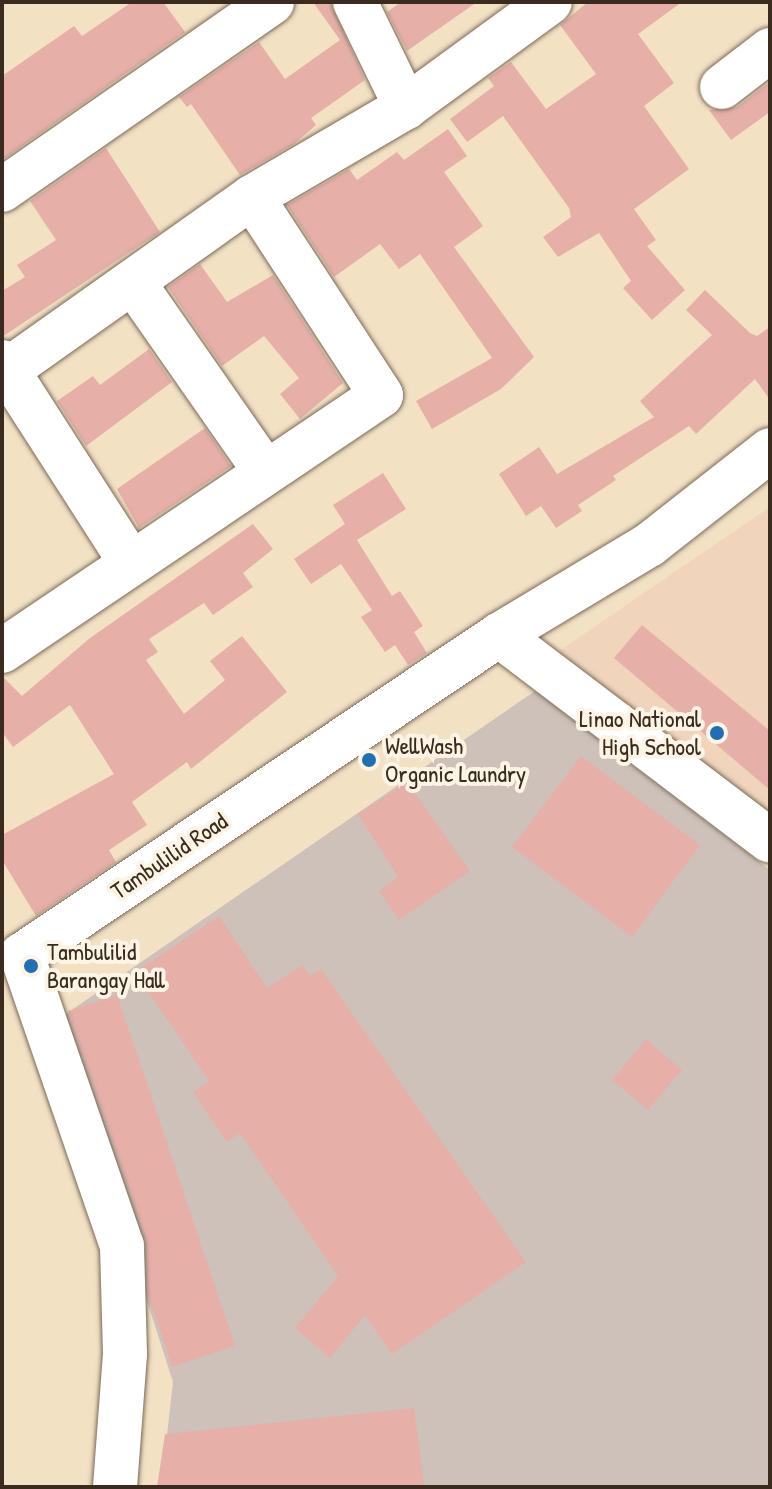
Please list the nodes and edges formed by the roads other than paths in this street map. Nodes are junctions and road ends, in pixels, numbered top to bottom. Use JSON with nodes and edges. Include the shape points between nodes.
{"nodes":[{"id":1,"x":272,"y":2,"type":"edge"},
{"id":2,"x":355,"y":2,"type":"edge"},
{"id":3,"x":550,"y":2,"type":"edge"},
{"id":4,"x":770,"y":50,"type":"edge"},
{"id":5,"x":722,"y":87,"type":"dead end"},
{"id":6,"x":406,"y":107,"type":"junction"},
{"id":7,"x":2,"y":190,"type":"edge"},
{"id":8,"x":252,"y":197,"type":"junction"},
{"id":9,"x":133,"y":282,"type":"junction"},
{"id":10,"x":4,"y":369,"type":"edge"},
{"id":11,"x":770,"y":450,"type":"edge"},
{"id":12,"x":265,"y":471,"type":"junction"},
{"id":13,"x":130,"y":561,"type":"junction"},
{"id":14,"x":499,"y":635,"type":"junction"},
{"id":15,"x":2,"y":651,"type":"edge"},
{"id":16,"x":770,"y":841,"type":"edge"},
{"id":17,"x":12,"y":955,"type":"edge"},
{"id":18,"x":115,"y":1487,"type":"edge"}],
"edges":[{"from":1,"to":7,"type":"street"},
{"from":2,"to":6,"type":"street"},
{"from":3,"to":6,"type":"street"},
{"from":4,"to":5,"type":"street"},
{"from":6,"to":8,"type":"street"},
{"from":8,"to":9,"type":"street"},
{"from":8,"to":12,"type":"street","via":[[381,395]]},
{"from":9,"to":10,"type":"street"},
{"from":9,"to":12,"type":"street"},
{"from":10,"to":13,"type":"street"},
{"from":11,"to":14,"type":"street","name":"Tambulilid Road","via":[[649,545]]},
{"from":12,"to":13,"type":"street"},
{"from":13,"to":15,"type":"street"},
{"from":14,"to":16,"type":"street"},
{"from":14,"to":17,"type":"street","name":"Tambulilid Road"},
{"from":17,"to":18,"type":"street","name":"Tambulilid Road","via":[[122,1246],[125,1354]]}]}
